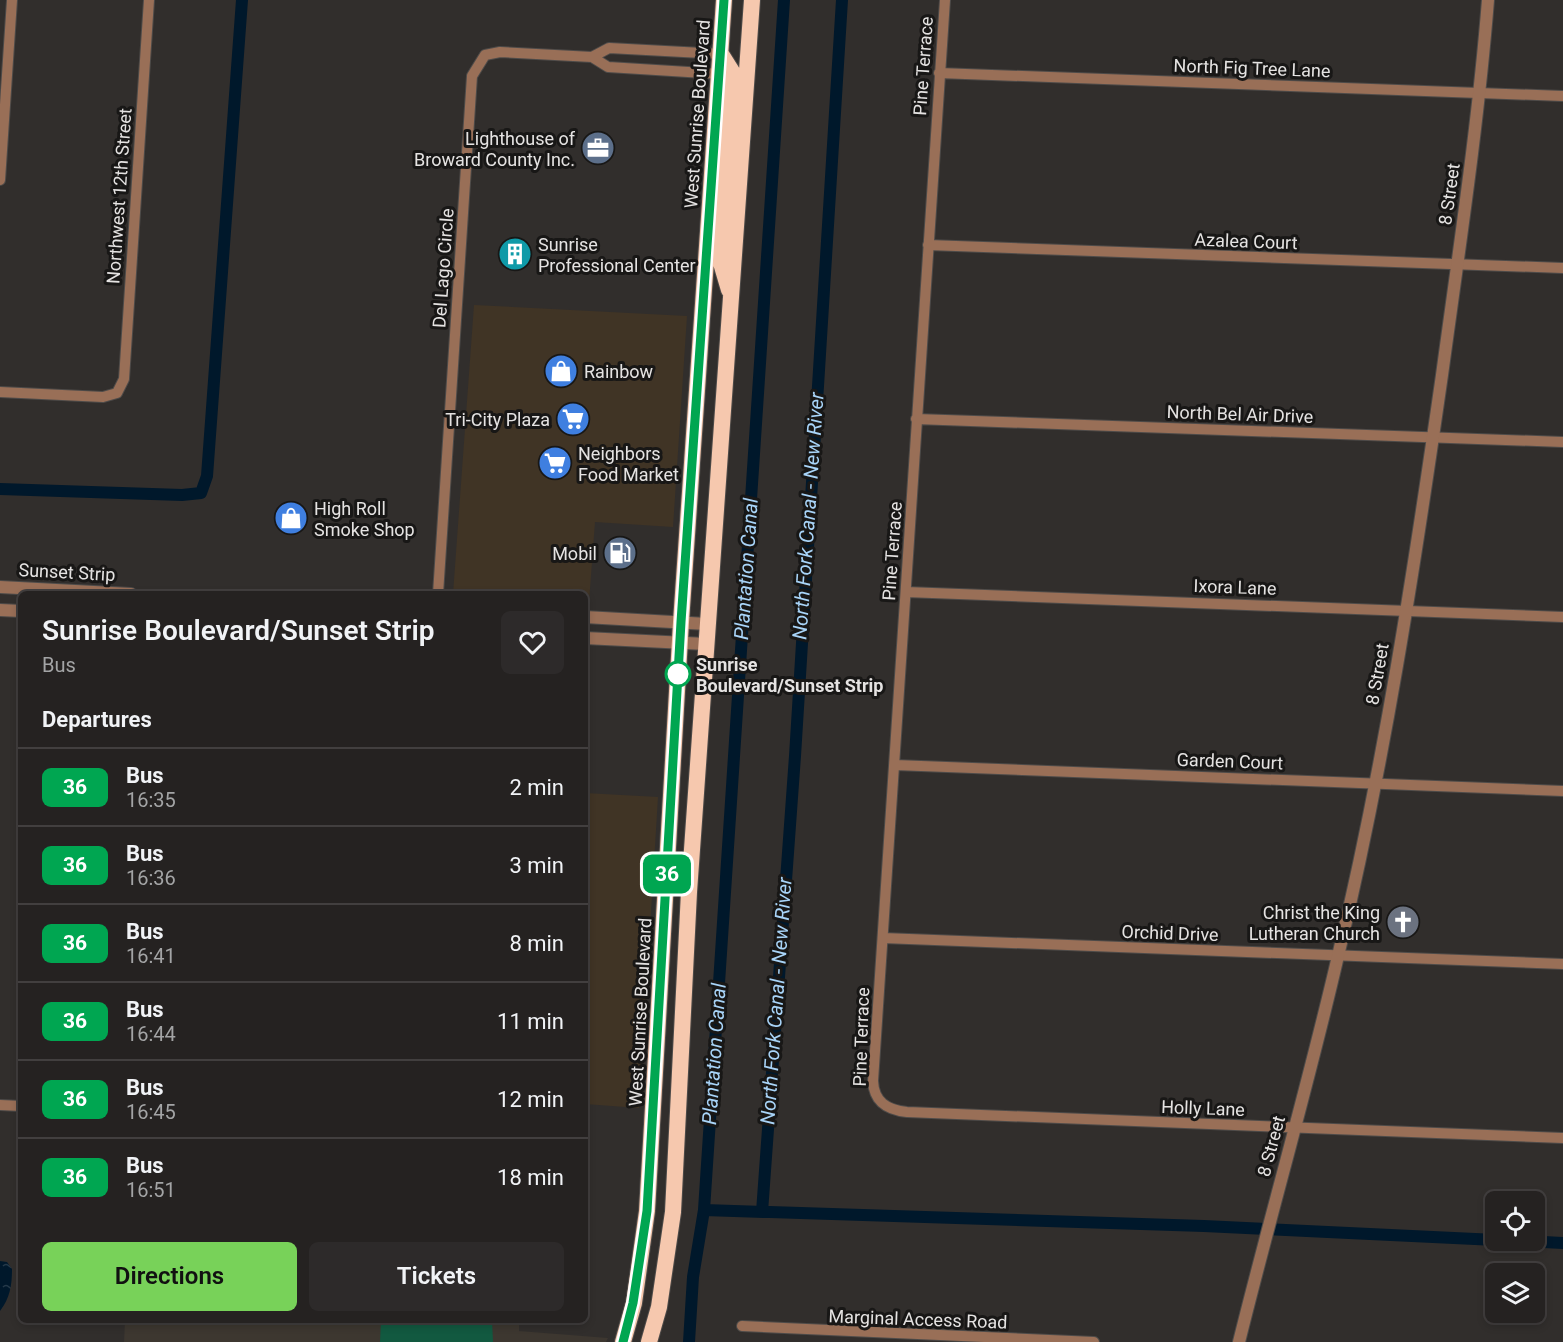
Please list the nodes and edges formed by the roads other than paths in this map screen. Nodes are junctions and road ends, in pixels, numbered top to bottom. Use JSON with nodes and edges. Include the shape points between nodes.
{"nodes":[{"id":1,"x":12,"y":0,"type":"edge"},
{"id":2,"x":149,"y":0,"type":"edge"},
{"id":3,"x":724,"y":0,"type":"edge"},
{"id":4,"x":734,"y":0,"type":"edge"},
{"id":5,"x":752,"y":0,"type":"edge"},
{"id":6,"x":945,"y":0,"type":"edge"},
{"id":7,"x":1488,"y":0,"type":"edge"},
{"id":8,"x":748,"y":50,"type":"junction"},
{"id":9,"x":721,"y":54,"type":"junction"},
{"id":10,"x":592,"y":57,"type":"junction"},
{"id":11,"x":939,"y":73,"type":"junction"},
{"id":12,"x":720,"y":75,"type":"junction"},
{"id":13,"x":1481,"y":92,"type":"junction"},
{"id":14,"x":1563,"y":96,"type":"edge"},
{"id":15,"x":0,"y":180,"type":"edge"},
{"id":16,"x":928,"y":245,"type":"junction"},
{"id":17,"x":1457,"y":265,"type":"junction"},
{"id":18,"x":1563,"y":268,"type":"edge"},
{"id":19,"x":732,"y":299,"type":"junction"},
{"id":20,"x":0,"y":392,"type":"edge"},
{"id":21,"x":916,"y":419,"type":"junction"},
{"id":22,"x":1433,"y":437,"type":"junction"},
{"id":23,"x":1563,"y":442,"type":"edge"},
{"id":24,"x":0,"y":587,"type":"edge"},
{"id":25,"x":70,"y":591,"type":"edge"},
{"id":26,"x":438,"y":591,"type":"edge"},
{"id":27,"x":906,"y":592,"type":"junction"},
{"id":28,"x":0,"y":610,"type":"edge"},
{"id":29,"x":1407,"y":610,"type":"junction"},
{"id":30,"x":18,"y":611,"type":"edge"},
{"id":31,"x":588,"y":617,"type":"edge"},
{"id":32,"x":1563,"y":617,"type":"edge"},
{"id":33,"x":681,"y":622,"type":"junction"},
{"id":34,"x":707,"y":624,"type":"junction"},
{"id":35,"x":588,"y":638,"type":"edge"},
{"id":36,"x":680,"y":642,"type":"junction"},
{"id":37,"x":706,"y":644,"type":"junction"},
{"id":38,"x":895,"y":765,"type":"junction"},
{"id":39,"x":1376,"y":782,"type":"junction"},
{"id":40,"x":1563,"y":791,"type":"edge"},
{"id":41,"x":883,"y":938,"type":"junction"},
{"id":42,"x":1338,"y":956,"type":"junction"},
{"id":43,"x":1563,"y":964,"type":"edge"},
{"id":44,"x":881,"y":1103,"type":"joint"},
{"id":45,"x":0,"y":1105,"type":"edge"},
{"id":46,"x":18,"y":1106,"type":"edge"},
{"id":47,"x":1294,"y":1128,"type":"junction"},
{"id":48,"x":1563,"y":1138,"type":"edge"},
{"id":49,"x":742,"y":1326,"type":"dead end"},
{"id":50,"x":792,"y":1336,"type":"edge"},
{"id":51,"x":623,"y":1342,"type":"edge"},
{"id":52,"x":649,"y":1342,"type":"edge"},
{"id":53,"x":1094,"y":1342,"type":"edge"},
{"id":54,"x":1239,"y":1342,"type":"edge"}],
"edges":[{"from":1,"to":15,"type":"street"},
{"from":2,"to":20,"type":"street","name":"Northwest 12th Street","via":[[124,379],[117,393],[103,397]]},
{"from":3,"to":9,"type":"highway","name":"West Sunrise Boulevard"},
{"from":4,"to":8,"type":"highway","via":[[731,35]]},
{"from":5,"to":8,"type":"highway"},
{"from":6,"to":11,"type":"street","name":"Pine Terrace"},
{"from":7,"to":13,"type":"street","name":"8 Street"},
{"from":8,"to":19,"type":"highway"},
{"from":9,"to":10,"type":"street","name":"Del Lago Circle","via":[[609,48]]},
{"from":9,"to":12,"type":"highway","name":"West Sunrise Boulevard"},
{"from":9,"to":19,"type":"highway","via":[[733,73],[721,263]]},
{"from":10,"to":12,"type":"street","name":"Del Lago Circle","via":[[608,67]]},
{"from":10,"to":26,"type":"street","name":"Del Lago Circle","via":[[500,52],[484,55],[472,76]]},
{"from":11,"to":13,"type":"street","name":"North Fig Tree Lane"},
{"from":11,"to":16,"type":"street","name":"Pine Terrace"},
{"from":12,"to":33,"type":"highway","name":"West Sunrise Boulevard"},
{"from":13,"to":14,"type":"street","name":"North Fig Tree Lane"},
{"from":13,"to":17,"type":"street","name":"8 Street"},
{"from":16,"to":17,"type":"street","name":"Azalea Court"},
{"from":16,"to":21,"type":"street","name":"Pine Terrace"},
{"from":17,"to":18,"type":"street","name":"Azalea Court"},
{"from":17,"to":22,"type":"street","name":"8 Street"},
{"from":19,"to":34,"type":"highway"},
{"from":21,"to":22,"type":"street","name":"North Bel Air Drive"},
{"from":21,"to":27,"type":"street","name":"Pine Terrace"},
{"from":22,"to":23,"type":"street","name":"North Bel Air Drive"},
{"from":22,"to":29,"type":"street","name":"8 Street"},
{"from":24,"to":25,"type":"street","name":"Sunset Strip"},
{"from":27,"to":29,"type":"street","name":"Ixora Lane"},
{"from":27,"to":38,"type":"street","name":"Pine Terrace"},
{"from":28,"to":30,"type":"street"},
{"from":29,"to":32,"type":"street","name":"Ixora Lane"},
{"from":29,"to":39,"type":"street","name":"8 Street"},
{"from":31,"to":33,"type":"street"},
{"from":33,"to":34,"type":"street"},
{"from":33,"to":36,"type":"highway","name":"West Sunrise Boulevard"},
{"from":34,"to":37,"type":"highway"},
{"from":35,"to":36,"type":"street"},
{"from":36,"to":37,"type":"street"},
{"from":36,"to":51,"type":"highway","name":"West Sunrise Boulevard","via":[[647,1211]]},
{"from":37,"to":52,"type":"highway","via":[[672,1212],[659,1307]]},
{"from":38,"to":39,"type":"street","name":"Garden Court"},
{"from":38,"to":41,"type":"street","name":"Pine Terrace"},
{"from":39,"to":40,"type":"street","name":"Garden Court"},
{"from":39,"to":42,"type":"street","name":"8 Street"},
{"from":41,"to":42,"type":"street","name":"Orchid Drive"},
{"from":41,"to":44,"type":"street","name":"Pine Terrace","via":[[873,1081]]},
{"from":42,"to":43,"type":"street","name":"Orchid Drive"},
{"from":42,"to":47,"type":"street","name":"8 Street"},
{"from":44,"to":47,"type":"street","name":"Holly Lane","via":[[907,1112]]},
{"from":45,"to":46,"type":"street"},
{"from":47,"to":48,"type":"street","name":"Holly Lane"},
{"from":47,"to":54,"type":"street","name":"8 Street"},
{"from":49,"to":50,"type":"street","name":"Marginal Access Road"},
{"from":50,"to":53,"type":"street","name":"Marginal Access Road"}]}
